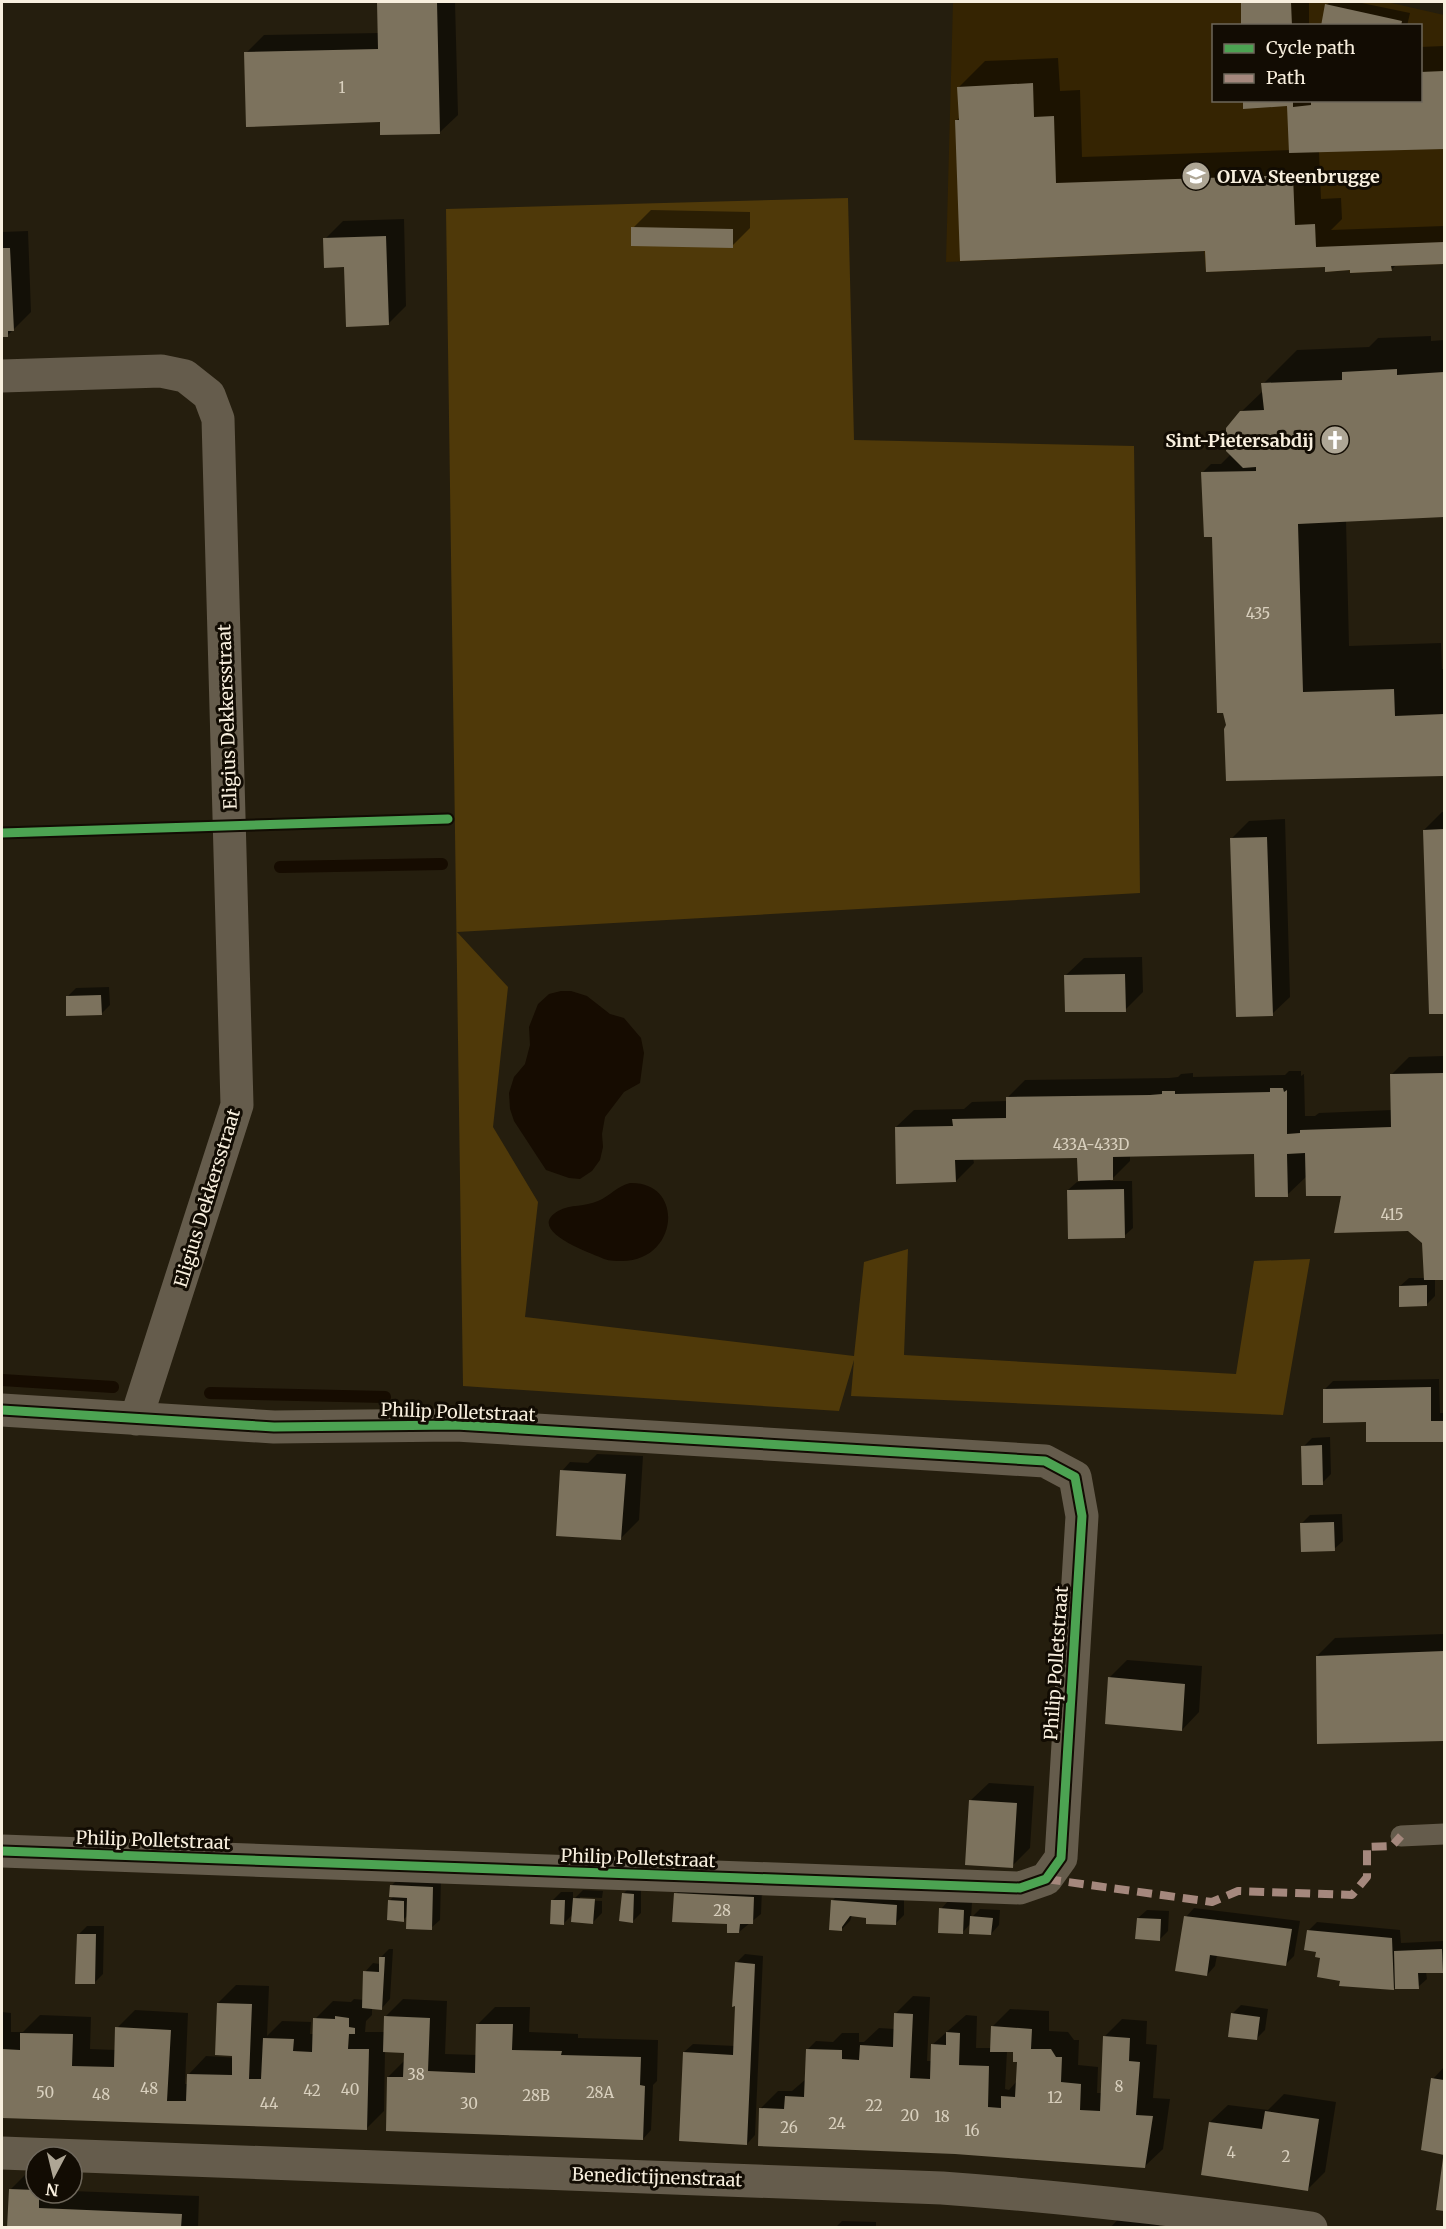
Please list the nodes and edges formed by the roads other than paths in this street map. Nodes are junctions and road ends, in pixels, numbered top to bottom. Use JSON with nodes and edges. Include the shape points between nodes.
{"nodes":[{"id":1,"x":2,"y":376,"type":"edge"},
{"id":2,"x":2,"y":1410,"type":"edge"},
{"id":3,"x":136,"y":1419,"type":"junction"},
{"id":4,"x":1444,"y":1834,"type":"edge"},
{"id":5,"x":1401,"y":1836,"type":"dead end"},
{"id":6,"x":2,"y":1851,"type":"edge"},
{"id":7,"x":2,"y":2153,"type":"edge"},
{"id":8,"x":1183,"y":2219,"type":"edge"},
{"id":9,"x":1311,"y":2228,"type":"edge"}],
"edges":[{"from":1,"to":3,"type":"street","name":"Eligius Dekkersstraat","via":[[161,371],[185,376],[209,395],[218,419],[237,1105]]},
{"from":2,"to":3,"type":"street","name":"Philip Polletstraat"},
{"from":3,"to":6,"type":"street","name":"Philip Polletstraat","via":[[274,1427],[456,1425],[1045,1461],[1075,1478],[1082,1516],[1061,1858],[1046,1879],[1009,1888]]},
{"from":4,"to":5,"type":"lane"},
{"from":7,"to":8,"type":"street","name":"Benedictijnenstraat","via":[[930,2188],[1055,2196]]},
{"from":8,"to":9,"type":"street","name":"Benedictijnenstraat"}]}
